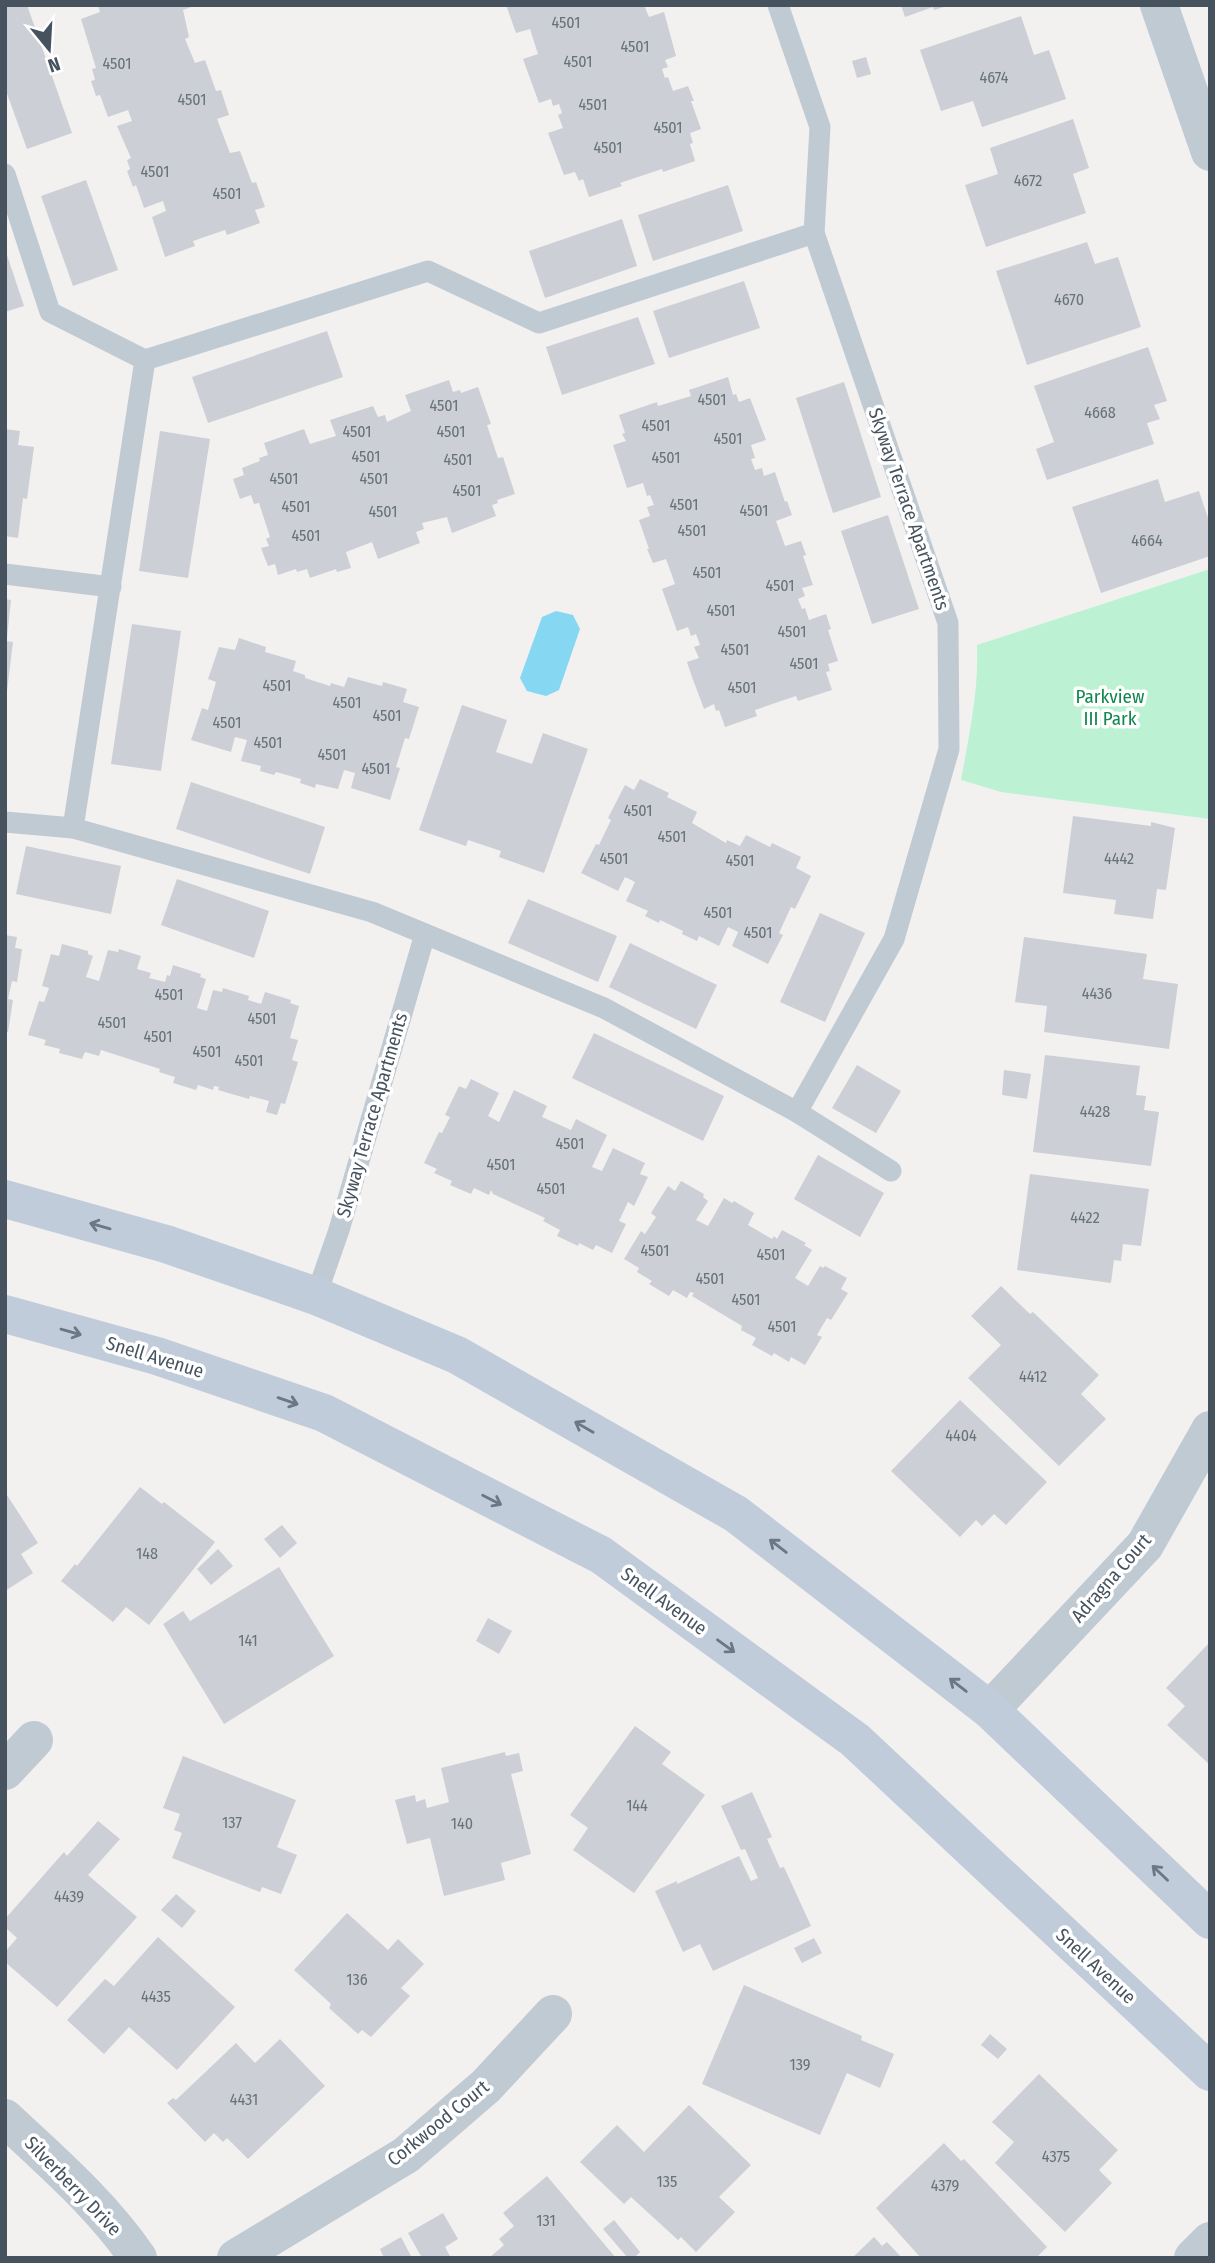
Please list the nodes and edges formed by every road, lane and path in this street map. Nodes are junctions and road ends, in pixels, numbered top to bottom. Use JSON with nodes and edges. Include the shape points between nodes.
{"nodes":[{"id":1,"x":778,"y":5,"type":"edge"},
{"id":2,"x":1159,"y":5,"type":"edge"},
{"id":3,"x":1210,"y":152,"type":"edge"},
{"id":4,"x":5,"y":174,"type":"edge"},
{"id":5,"x":814,"y":233,"type":"junction"},
{"id":6,"x":145,"y":360,"type":"junction"},
{"id":7,"x":5,"y":574,"type":"edge"},
{"id":8,"x":111,"y":587,"type":"junction"},
{"id":9,"x":5,"y":822,"type":"edge"},
{"id":10,"x":73,"y":828,"type":"junction"},
{"id":11,"x":425,"y":934,"type":"junction"},
{"id":12,"x":797,"y":1112,"type":"junction"},
{"id":13,"x":891,"y":1171,"type":"dead end"},
{"id":14,"x":5,"y":1199,"type":"edge"},
{"id":15,"x":316,"y":1296,"type":"junction"},
{"id":16,"x":5,"y":1314,"type":"edge"},
{"id":17,"x":1210,"y":1430,"type":"edge"},
{"id":18,"x":990,"y":1710,"type":"junction"},
{"id":19,"x":34,"y":1740,"type":"dead end"},
{"id":20,"x":5,"y":1771,"type":"edge"},
{"id":21,"x":1210,"y":1920,"type":"edge"},
{"id":22,"x":553,"y":2014,"type":"dead end"},
{"id":23,"x":1210,"y":2072,"type":"edge"},
{"id":24,"x":5,"y":2118,"type":"edge"},
{"id":25,"x":1210,"y":2241,"type":"edge"},
{"id":26,"x":138,"y":2258,"type":"edge"},
{"id":27,"x":236,"y":2258,"type":"edge"},
{"id":28,"x":1193,"y":2258,"type":"edge"}],
"edges":[{"from":1,"to":5,"type":"lane","via":[[820,127]]},
{"from":2,"to":3,"type":"street"},
{"from":4,"to":6,"type":"lane","via":[[50,312]]},
{"from":5,"to":6,"type":"lane","via":[[538,323],[428,271]]},
{"from":5,"to":12,"type":"lane","name":"Skyway Terrace Apartments","via":[[948,622],[949,749],[894,939]]},
{"from":6,"to":8,"type":"lane"},
{"from":7,"to":8,"type":"lane"},
{"from":8,"to":10,"type":"lane"},
{"from":9,"to":10,"type":"lane"},
{"from":10,"to":11,"type":"lane","via":[[372,912]]},
{"from":11,"to":12,"type":"lane","via":[[604,1008]]},
{"from":11,"to":15,"type":"lane","name":"Skyway Terrace Apartments"},
{"from":12,"to":13,"type":"lane"},
{"from":15,"to":14,"type":"main road","one_way":true,"via":[[166,1244]]},
{"from":18,"to":15,"type":"main road","one_way":true,"via":[[736,1514],[457,1355]]},
{"from":16,"to":23,"type":"main road","name":"Snell Avenue","one_way":true,"via":[[157,1356],[324,1413],[601,1555],[855,1740]]},
{"from":17,"to":18,"type":"street","name":"Adragna Court","via":[[1145,1545]]},
{"from":21,"to":18,"type":"main road","one_way":true},
{"from":19,"to":20,"type":"street"},
{"from":22,"to":27,"type":"street","name":"Corkwood Court","via":[[486,2086],[406,2155]]},
{"from":24,"to":26,"type":"street","name":"Silverberry Drive","via":[[60,2169]]},
{"from":25,"to":28,"type":"street"}]}
